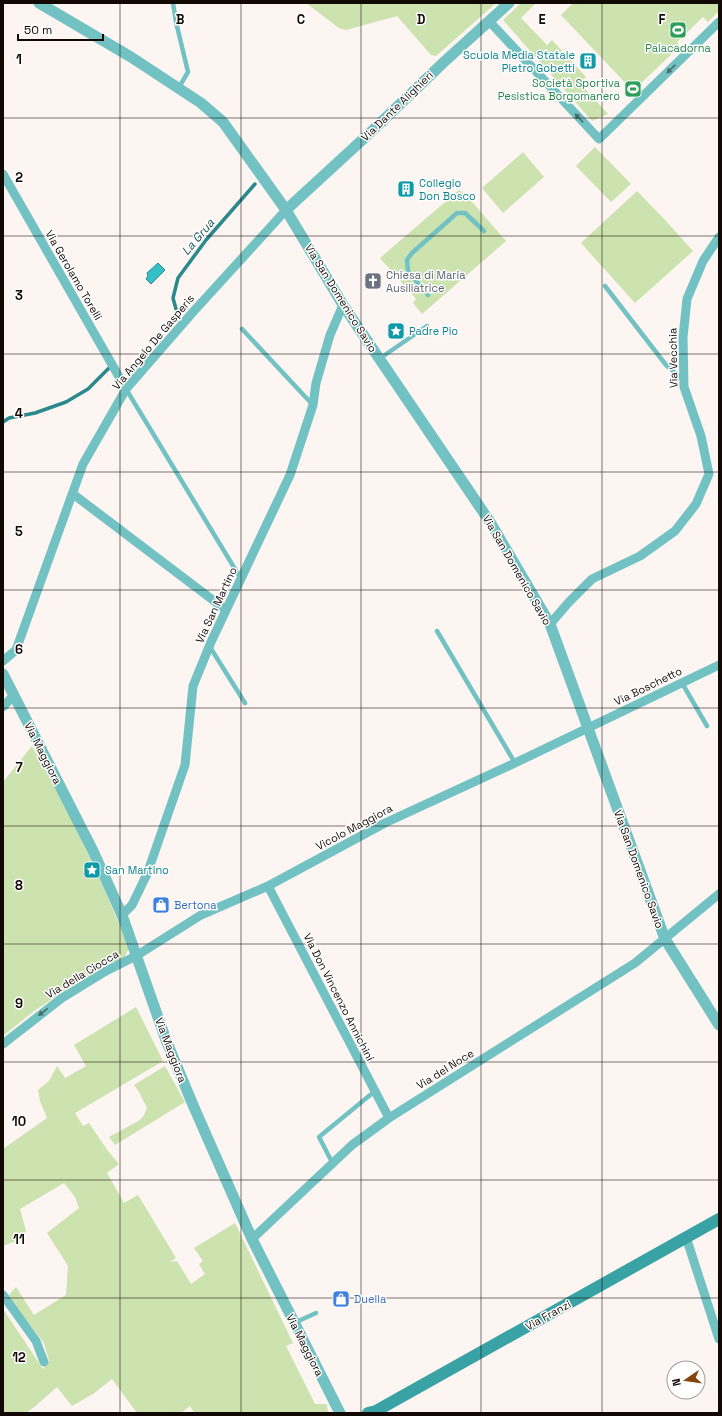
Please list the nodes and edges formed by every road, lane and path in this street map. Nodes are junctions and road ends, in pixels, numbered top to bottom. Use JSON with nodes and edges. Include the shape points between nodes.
{"nodes":[{"id":1,"x":39,"y":3,"type":"edge"},
{"id":2,"x":173,"y":3,"type":"edge"},
{"id":3,"x":509,"y":3,"type":"edge"},
{"id":4,"x":489,"y":21,"type":"junction"},
{"id":5,"x":719,"y":22,"type":"edge"},
{"id":6,"x":178,"y":88,"type":"junction"},
{"id":7,"x":3,"y":174,"type":"edge"},
{"id":8,"x":286,"y":210,"type":"junction"},
{"id":9,"x":484,"y":231,"type":"dead end"},
{"id":10,"x":719,"y":237,"type":"edge"},
{"id":11,"x":605,"y":286,"type":"dead end"},
{"id":12,"x":428,"y":295,"type":"dead end"},
{"id":13,"x":343,"y":305,"type":"junction"},
{"id":14,"x":427,"y":326,"type":"dead end"},
{"id":15,"x":242,"y":329,"type":"dead end"},
{"id":16,"x":379,"y":359,"type":"junction"},
{"id":17,"x":684,"y":381,"type":"junction"},
{"id":18,"x":126,"y":389,"type":"junction"},
{"id":19,"x":313,"y":405,"type":"junction"},
{"id":20,"x":73,"y":494,"type":"junction"},
{"id":21,"x":241,"y":579,"type":"junction"},
{"id":22,"x":226,"y":610,"type":"junction"},
{"id":23,"x":550,"y":624,"type":"junction"},
{"id":24,"x":437,"y":631,"type":"dead end"},
{"id":25,"x":210,"y":646,"type":"junction"},
{"id":26,"x":3,"y":661,"type":"edge"},
{"id":27,"x":719,"y":665,"type":"edge"},
{"id":28,"x":3,"y":674,"type":"edge"},
{"id":29,"x":682,"y":683,"type":"junction"},
{"id":30,"x":14,"y":695,"type":"junction"},
{"id":31,"x":245,"y":703,"type":"dead end"},
{"id":32,"x":3,"y":707,"type":"edge"},
{"id":33,"x":707,"y":726,"type":"dead end"},
{"id":34,"x":587,"y":729,"type":"junction"},
{"id":35,"x":515,"y":763,"type":"junction"},
{"id":36,"x":268,"y":886,"type":"junction"},
{"id":37,"x":719,"y":894,"type":"edge"},
{"id":38,"x":122,"y":915,"type":"junction"},
{"id":39,"x":665,"y":939,"type":"junction"},
{"id":40,"x":136,"y":956,"type":"junction"},
{"id":41,"x":719,"y":1025,"type":"edge"},
{"id":42,"x":3,"y":1044,"type":"edge"},
{"id":43,"x":375,"y":1092,"type":"junction"},
{"id":44,"x":389,"y":1118,"type":"junction"},
{"id":45,"x":333,"y":1164,"type":"junction"},
{"id":46,"x":719,"y":1219,"type":"edge"},
{"id":47,"x":686,"y":1238,"type":"junction"},
{"id":48,"x":252,"y":1239,"type":"junction"},
{"id":49,"x":3,"y":1295,"type":"edge"},
{"id":50,"x":316,"y":1313,"type":"dead end"},
{"id":51,"x":294,"y":1323,"type":"junction"},
{"id":52,"x":719,"y":1339,"type":"edge"},
{"id":53,"x":44,"y":1362,"type":"dead end"},
{"id":54,"x":334,"y":1408,"type":"edge"},
{"id":55,"x":373,"y":1412,"type":"edge"},
{"id":56,"x":340,"y":1413,"type":"edge"}],
"edges":[{"from":1,"to":6,"type":"street","name":"Via San Domenico Savio","via":[[132,57]]},
{"from":2,"to":6,"type":"lane","via":[[188,72]]},
{"from":3,"to":4,"type":"street","name":"Via Dante Alighieri"},
{"from":5,"to":4,"type":"street","one_way":true,"via":[[599,139]]},
{"from":4,"to":8,"type":"street","name":"Via Dante Alighieri"},
{"from":6,"to":8,"type":"street","name":"Via San Domenico Savio","via":[[223,122]]},
{"from":7,"to":18,"type":"street","name":"Via Gerolamo Torelli"},
{"from":8,"to":13,"type":"street","name":"Via San Domenico Savio"},
{"from":8,"to":18,"type":"street","name":"Via Angelo De Gasperis"},
{"from":9,"to":12,"type":"lane","via":[[465,213],[457,213],[412,253],[407,260],[408,270]]},
{"from":10,"to":17,"type":"street","name":"Via Vecchia","via":[[703,261],[687,299],[683,337]]},
{"from":11,"to":17,"type":"lane","via":[[666,365]]},
{"from":13,"to":16,"type":"street","name":"Via San Domenico Savio"},
{"from":13,"to":19,"type":"street","name":"Via San Martino","via":[[330,335],[316,384]]},
{"from":14,"to":16,"type":"lane"},
{"from":15,"to":19,"type":"lane"},
{"from":16,"to":23,"type":"street","name":"Via San Domenico Savio","via":[[490,522]]},
{"from":17,"to":23,"type":"street","name":"Via Vecchia","via":[[701,436],[709,474],[696,504],[675,531],[640,556],[592,579]]},
{"from":18,"to":20,"type":"street","name":"Via Angelo De Gasperis","via":[[83,464]]},
{"from":18,"to":21,"type":"lane"},
{"from":19,"to":21,"type":"street","name":"Via San Martino","via":[[290,475]]},
{"from":20,"to":22,"type":"street"},
{"from":20,"to":26,"type":"street","name":"Via Angelo De Gasperis","via":[[16,650]]},
{"from":21,"to":22,"type":"street","name":"Via San Martino"},
{"from":22,"to":25,"type":"street","name":"Via San Martino"},
{"from":23,"to":34,"type":"street","name":"Via San Domenico Savio"},
{"from":24,"to":35,"type":"lane"},
{"from":25,"to":31,"type":"lane"},
{"from":25,"to":38,"type":"street","name":"Via San Martino","via":[[192,686],[185,765],[146,874],[132,905]]},
{"from":27,"to":29,"type":"street","name":"Via Boschetto"},
{"from":28,"to":30,"type":"street","name":"Via Maggiora"},
{"from":29,"to":33,"type":"lane"},
{"from":29,"to":34,"type":"street","name":"Via Boschetto"},
{"from":30,"to":32,"type":"street"},
{"from":30,"to":38,"type":"street","name":"Via Maggiora","via":[[93,851]]},
{"from":34,"to":35,"type":"street","name":"Vicolo Maggiora"},
{"from":34,"to":39,"type":"street","name":"Via San Domenico Savio"},
{"from":35,"to":36,"type":"street","name":"Vicolo Maggiora","via":[[385,823]]},
{"from":36,"to":40,"type":"street","name":"Vicolo Maggiora","via":[[201,915]]},
{"from":36,"to":43,"type":"street","name":"Via Don Vincenzo Annichini"},
{"from":37,"to":39,"type":"street","name":"Via del Noce"},
{"from":38,"to":40,"type":"street","name":"Via Maggiora"},
{"from":39,"to":41,"type":"street","name":"Via San Domenico Savio"},
{"from":39,"to":44,"type":"street","name":"Via del Noce","via":[[635,964]]},
{"from":40,"to":42,"type":"street","name":"Via della Ciocca","one_way":true,"via":[[62,998]]},
{"from":40,"to":48,"type":"street","name":"Via Maggiora","via":[[172,1054]]},
{"from":43,"to":44,"type":"street","name":"Via Don Vincenzo Annichini"},
{"from":43,"to":45,"type":"lane","via":[[319,1137]]},
{"from":44,"to":45,"type":"street","name":"Via del Noce","via":[[352,1145]]},
{"from":45,"to":48,"type":"street","name":"Via del Noce"},
{"from":46,"to":47,"type":"main road","name":"Via Franzi"},
{"from":47,"to":52,"type":"street"},
{"from":47,"to":55,"type":"main road","name":"Via Franzi"},
{"from":48,"to":51,"type":"street","name":"Via Maggiora"},
{"from":49,"to":53,"type":"street","via":[[36,1341]]},
{"from":50,"to":51,"type":"lane"},
{"from":51,"to":54,"type":"street","name":"Via Maggiora"},
{"from":54,"to":56,"type":"street","name":"Via Maggiora"}]}
